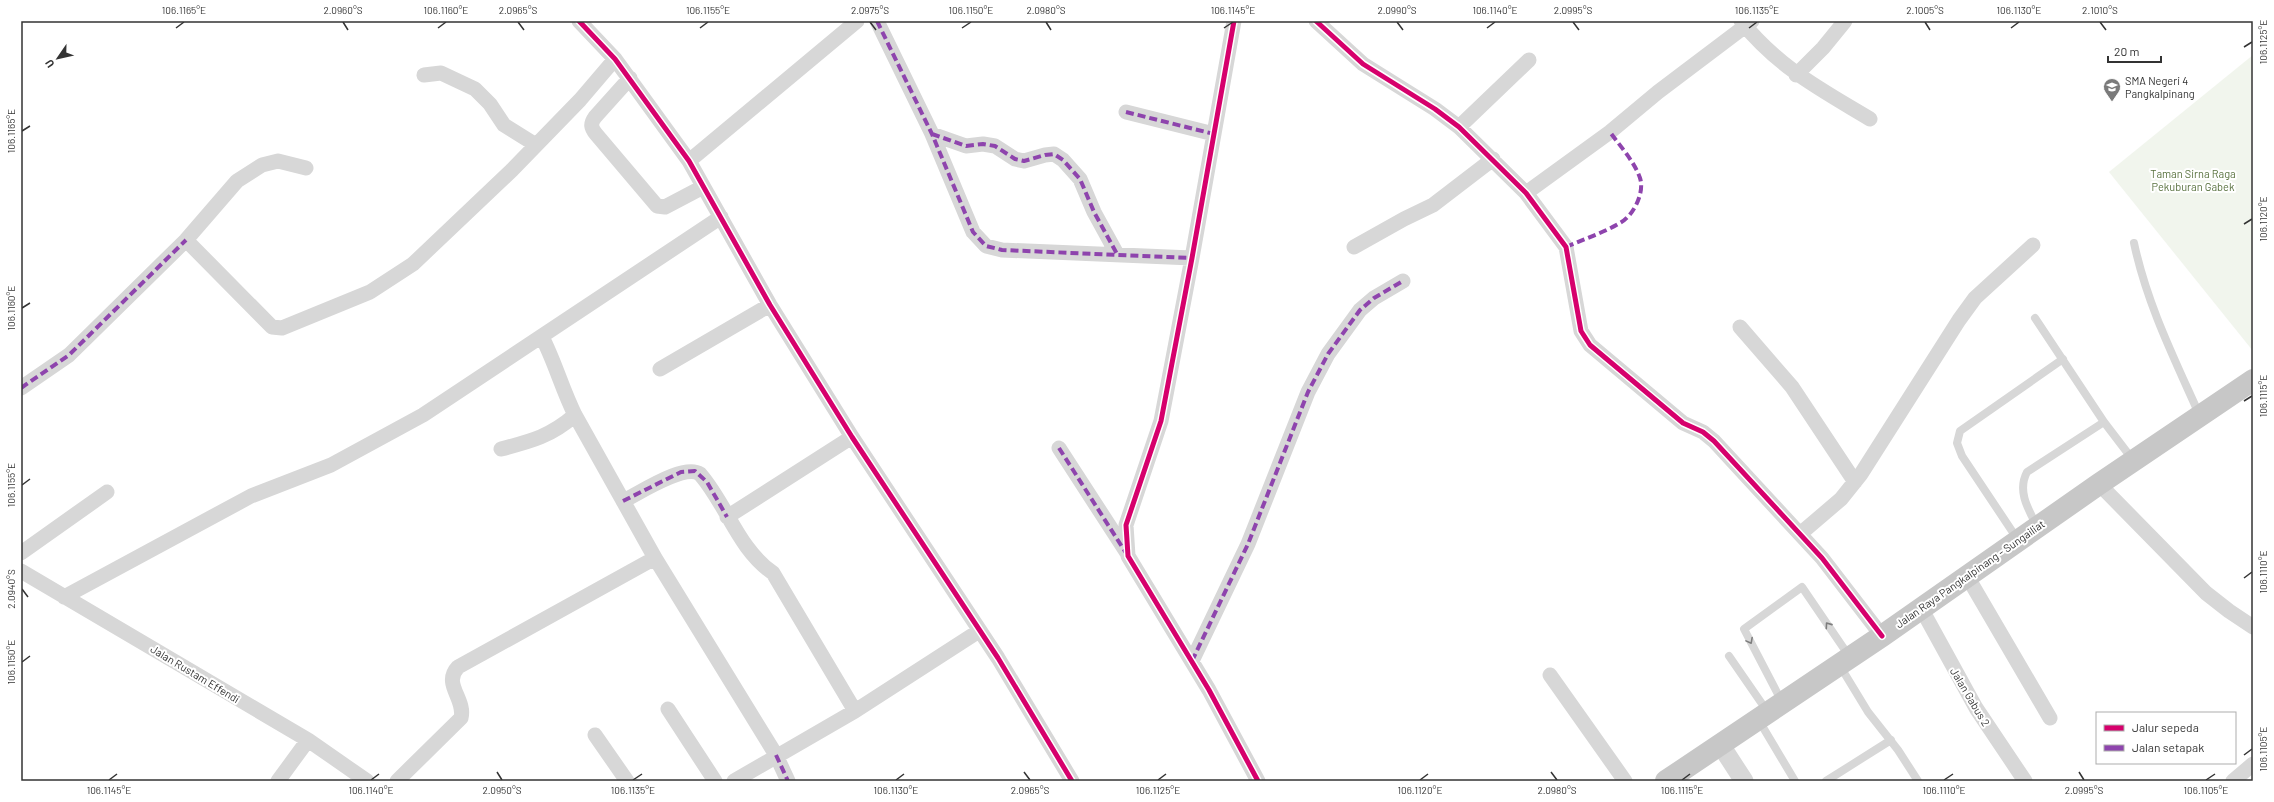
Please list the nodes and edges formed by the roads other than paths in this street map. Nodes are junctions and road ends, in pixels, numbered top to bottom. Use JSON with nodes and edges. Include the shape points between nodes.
{"nodes":[{"id":1,"x":857,"y":21,"type":"edge"},
{"id":2,"x":877,"y":21,"type":"edge"},
{"id":3,"x":1234,"y":21,"type":"edge"},
{"id":4,"x":1845,"y":21,"type":"edge"},
{"id":5,"x":582,"y":22,"type":"edge"},
{"id":6,"x":1320,"y":23,"type":"edge"},
{"id":7,"x":1746,"y":23,"type":"edge"},
{"id":8,"x":616,"y":58,"type":"junction"},
{"id":9,"x":1529,"y":60,"type":"dead end"},
{"id":10,"x":1796,"y":74,"type":"junction"},
{"id":11,"x":424,"y":75,"type":"dead end"},
{"id":12,"x":630,"y":78,"type":"junction"},
{"id":13,"x":1126,"y":112,"type":"dead end"},
{"id":14,"x":1870,"y":119,"type":"dead end"},
{"id":15,"x":1459,"y":127,"type":"junction"},
{"id":16,"x":932,"y":134,"type":"junction"},
{"id":17,"x":1214,"y":134,"type":"junction"},
{"id":18,"x":536,"y":145,"type":"junction"},
{"id":19,"x":1493,"y":159,"type":"junction"},
{"id":20,"x":688,"y":161,"type":"junction"},
{"id":21,"x":306,"y":168,"type":"dead end"},
{"id":22,"x":704,"y":187,"type":"junction"},
{"id":23,"x":1526,"y":193,"type":"junction"},
{"id":24,"x":721,"y":217,"type":"junction"},
{"id":25,"x":186,"y":240,"type":"junction"},
{"id":26,"x":2134,"y":243,"type":"dead end"},
{"id":27,"x":2033,"y":245,"type":"dead end"},
{"id":28,"x":1354,"y":247,"type":"dead end"},
{"id":29,"x":1117,"y":254,"type":"junction"},
{"id":30,"x":1192,"y":258,"type":"junction"},
{"id":31,"x":1403,"y":282,"type":"dead end"},
{"id":32,"x":770,"y":305,"type":"junction"},
{"id":33,"x":2035,"y":318,"type":"dead end"},
{"id":34,"x":1740,"y":327,"type":"dead end"},
{"id":35,"x":542,"y":337,"type":"junction"},
{"id":36,"x":2063,"y":359,"type":"junction"},
{"id":37,"x":660,"y":369,"type":"dead end"},
{"id":38,"x":2253,"y":380,"type":"edge"},
{"id":39,"x":21,"y":388,"type":"edge"},
{"id":40,"x":575,"y":415,"type":"junction"},
{"id":41,"x":2200,"y":416,"type":"junction"},
{"id":42,"x":2104,"y":422,"type":"junction"},
{"id":43,"x":852,"y":437,"type":"junction"},
{"id":44,"x":1059,"y":448,"type":"dead end"},
{"id":45,"x":502,"y":449,"type":"dead end"},
{"id":46,"x":2134,"y":461,"type":"junction"},
{"id":47,"x":1855,"y":482,"type":"junction"},
{"id":48,"x":2099,"y":484,"type":"junction"},
{"id":49,"x":108,"y":492,"type":"dead end"},
{"id":50,"x":624,"y":501,"type":"junction"},
{"id":51,"x":727,"y":517,"type":"junction"},
{"id":52,"x":2037,"y":527,"type":"junction"},
{"id":53,"x":1800,"y":534,"type":"junction"},
{"id":54,"x":2018,"y":540,"type":"junction"},
{"id":55,"x":21,"y":553,"type":"edge"},
{"id":56,"x":1128,"y":556,"type":"junction"},
{"id":57,"x":655,"y":558,"type":"junction"},
{"id":58,"x":21,"y":571,"type":"edge"},
{"id":59,"x":1967,"y":576,"type":"junction"},
{"id":60,"x":64,"y":597,"type":"junction"},
{"id":61,"x":1921,"y":608,"type":"junction"},
{"id":62,"x":2253,"y":627,"type":"edge"},
{"id":63,"x":979,"y":631,"type":"junction"},
{"id":64,"x":1882,"y":636,"type":"junction"},
{"id":65,"x":1730,"y":656,"type":"dead end"},
{"id":66,"x":1844,"y":660,"type":"junction"},
{"id":67,"x":1192,"y":661,"type":"junction"},
{"id":68,"x":1550,"y":675,"type":"dead end"},
{"id":69,"x":668,"y":709,"type":"dead end"},
{"id":70,"x":855,"y":711,"type":"junction"},
{"id":71,"x":1769,"y":711,"type":"junction"},
{"id":72,"x":2050,"y":718,"type":"dead end"},
{"id":73,"x":595,"y":735,"type":"dead end"},
{"id":74,"x":308,"y":740,"type":"junction"},
{"id":75,"x":1891,"y":740,"type":"junction"},
{"id":76,"x":1720,"y":744,"type":"junction"},
{"id":77,"x":776,"y":755,"type":"junction"},
{"id":78,"x":2253,"y":764,"type":"edge"},
{"id":79,"x":278,"y":781,"type":"edge"},
{"id":80,"x":367,"y":781,"type":"edge"},
{"id":81,"x":397,"y":781,"type":"edge"},
{"id":82,"x":627,"y":781,"type":"edge"},
{"id":83,"x":715,"y":781,"type":"edge"},
{"id":84,"x":734,"y":781,"type":"edge"},
{"id":85,"x":788,"y":781,"type":"edge"},
{"id":86,"x":1072,"y":781,"type":"edge"},
{"id":87,"x":1258,"y":781,"type":"edge"},
{"id":88,"x":1625,"y":781,"type":"edge"},
{"id":89,"x":1666,"y":781,"type":"edge"},
{"id":90,"x":1744,"y":781,"type":"edge"},
{"id":91,"x":1795,"y":781,"type":"edge"},
{"id":92,"x":1826,"y":781,"type":"edge"},
{"id":93,"x":1918,"y":781,"type":"edge"},
{"id":94,"x":2026,"y":781,"type":"edge"},
{"id":95,"x":2233,"y":781,"type":"edge"}],
"edges":[{"from":1,"to":20,"type":"street"},
{"from":2,"to":16,"type":"street"},
{"from":3,"to":17,"type":"street"},
{"from":4,"to":10,"type":"street","via":[[1823,48]]},
{"from":5,"to":8,"type":"street"},
{"from":6,"to":15,"type":"street","via":[[1363,64],[1436,109]]},
{"from":7,"to":10,"type":"street","via":[[1764,48]]},
{"from":7,"to":23,"type":"street","via":[[1610,132]]},
{"from":8,"to":12,"type":"street"},
{"from":8,"to":18,"type":"street"},
{"from":9,"to":15,"type":"street"},
{"from":10,"to":14,"type":"street"},
{"from":11,"to":18,"type":"street","via":[[441,73],[475,89],[490,104],[504,125]]},
{"from":12,"to":20,"type":"street"},
{"from":12,"to":22,"type":"street","via":[[591,123],[596,134],[657,206],[665,207]]},
{"from":13,"to":17,"type":"street"},
{"from":15,"to":19,"type":"street"},
{"from":16,"to":29,"type":"street","via":[[966,146],[994,146],[1015,159],[1024,161],[1054,154],[1080,179],[1094,212]]},
{"from":16,"to":29,"type":"street","via":[[973,232],[986,246],[1002,250]]},
{"from":17,"to":30,"type":"street"},
{"from":18,"to":25,"type":"street","via":[[439,240],[390,280],[345,304],[282,328],[268,324]]},
{"from":19,"to":23,"type":"street"},
{"from":19,"to":28,"type":"street","via":[[1433,205]]},
{"from":20,"to":22,"type":"street"},
{"from":21,"to":25,"type":"street","via":[[278,161],[262,165],[237,181]]},
{"from":22,"to":24,"type":"street"},
{"from":23,"to":53,"type":"street","via":[[1566,247],[1581,331],[1590,345],[1683,423],[1709,436]]},
{"from":24,"to":32,"type":"street"},
{"from":24,"to":35,"type":"street"},
{"from":25,"to":39,"type":"street","via":[[69,355]]},
{"from":26,"to":41,"type":"lane","via":[[2156,320]]},
{"from":27,"to":47,"type":"street","via":[[1975,298]]},
{"from":29,"to":30,"type":"street"},
{"from":30,"to":56,"type":"street","via":[[1161,421],[1126,525]]},
{"from":31,"to":67,"type":"street","via":[[1374,298],[1360,310],[1328,354],[1308,392],[1248,544]]},
{"from":32,"to":37,"type":"street"},
{"from":32,"to":43,"type":"street"},
{"from":33,"to":36,"type":"lane"},
{"from":34,"to":47,"type":"street","via":[[1798,396]]},
{"from":35,"to":40,"type":"street"},
{"from":35,"to":60,"type":"street","via":[[423,415],[331,465],[251,496]]},
{"from":36,"to":42,"type":"lane"},
{"from":36,"to":54,"type":"lane","via":[[1960,431],[1957,443],[1962,456]]},
{"from":38,"to":41,"type":"highway","name":"Jalan Raya Pangkalpinang - Sungailiat"},
{"from":40,"to":45,"type":"street","via":[[550,434]]},
{"from":40,"to":50,"type":"street"},
{"from":41,"to":46,"type":"highway","name":"Jalan Raya Pangkalpinang - Sungailiat"},
{"from":42,"to":46,"type":"lane"},
{"from":42,"to":52,"type":"lane","via":[[2027,472],[2022,480],[2023,492]]},
{"from":43,"to":51,"type":"street"},
{"from":43,"to":63,"type":"street"},
{"from":44,"to":56,"type":"street"},
{"from":46,"to":48,"type":"highway","name":"Jalan Raya Pangkalpinang - Sungailiat"},
{"from":47,"to":53,"type":"street","via":[[1841,500]]},
{"from":48,"to":52,"type":"highway","name":"Jalan Raya Pangkalpinang - Sungailiat"},
{"from":48,"to":62,"type":"street","via":[[2206,593]]},
{"from":49,"to":55,"type":"street"},
{"from":50,"to":51,"type":"street","via":[[681,472],[695,470],[707,482]]},
{"from":50,"to":57,"type":"street"},
{"from":51,"to":70,"type":"street","via":[[755,557],[773,573]]},
{"from":52,"to":54,"type":"highway","name":"Jalan Raya Pangkalpinang - Sungailiat"},
{"from":53,"to":64,"type":"street","via":[[1840,579]]},
{"from":54,"to":59,"type":"highway","name":"Jalan Raya Pangkalpinang - Sungailiat"},
{"from":56,"to":67,"type":"street"},
{"from":57,"to":77,"type":"street"},
{"from":57,"to":81,"type":"street","via":[[458,667],[454,672],[452,685],[461,702],[461,718]]},
{"from":58,"to":60,"type":"street","name":"Jalan Rustam Effendi"},
{"from":59,"to":61,"type":"highway","name":"Jalan Raya Pangkalpinang - Sungailiat"},
{"from":59,"to":72,"type":"street"},
{"from":60,"to":74,"type":"street","name":"Jalan Rustam Effendi"},
{"from":61,"to":64,"type":"highway","name":"Jalan Raya Pangkalpinang - Sungailiat"},
{"from":61,"to":94,"type":"street","name":"Jalan Gabus 2","via":[[1976,708]]},
{"from":63,"to":70,"type":"street"},
{"from":63,"to":86,"type":"street"},
{"from":64,"to":66,"type":"highway","name":"Jalan Raya Pangkalpinang - Sungailiat"},
{"from":65,"to":71,"type":"lane"},
{"from":66,"to":71,"type":"highway","name":"Jalan Raya Pangkalpinang - Sungailiat"},
{"from":66,"to":71,"type":"lane","one_way":true,"via":[[1802,587],[1744,629]]},
{"from":66,"to":75,"type":"lane","via":[[1868,712]]},
{"from":67,"to":87,"type":"street"},
{"from":68,"to":88,"type":"street"},
{"from":69,"to":83,"type":"street"},
{"from":70,"to":77,"type":"street"},
{"from":71,"to":76,"type":"highway","name":"Jalan Raya Pangkalpinang - Sungailiat"},
{"from":71,"to":91,"type":"lane"},
{"from":73,"to":82,"type":"street"},
{"from":74,"to":79,"type":"street"},
{"from":74,"to":80,"type":"street","name":"Jalan Rustam Effendi"},
{"from":75,"to":92,"type":"lane"},
{"from":75,"to":93,"type":"lane"},
{"from":76,"to":89,"type":"highway","name":"Jalan Raya Pangkalpinang - Sungailiat"},
{"from":76,"to":90,"type":"street"},
{"from":77,"to":84,"type":"street"},
{"from":77,"to":85,"type":"street"},
{"from":78,"to":95,"type":"street"}]}
